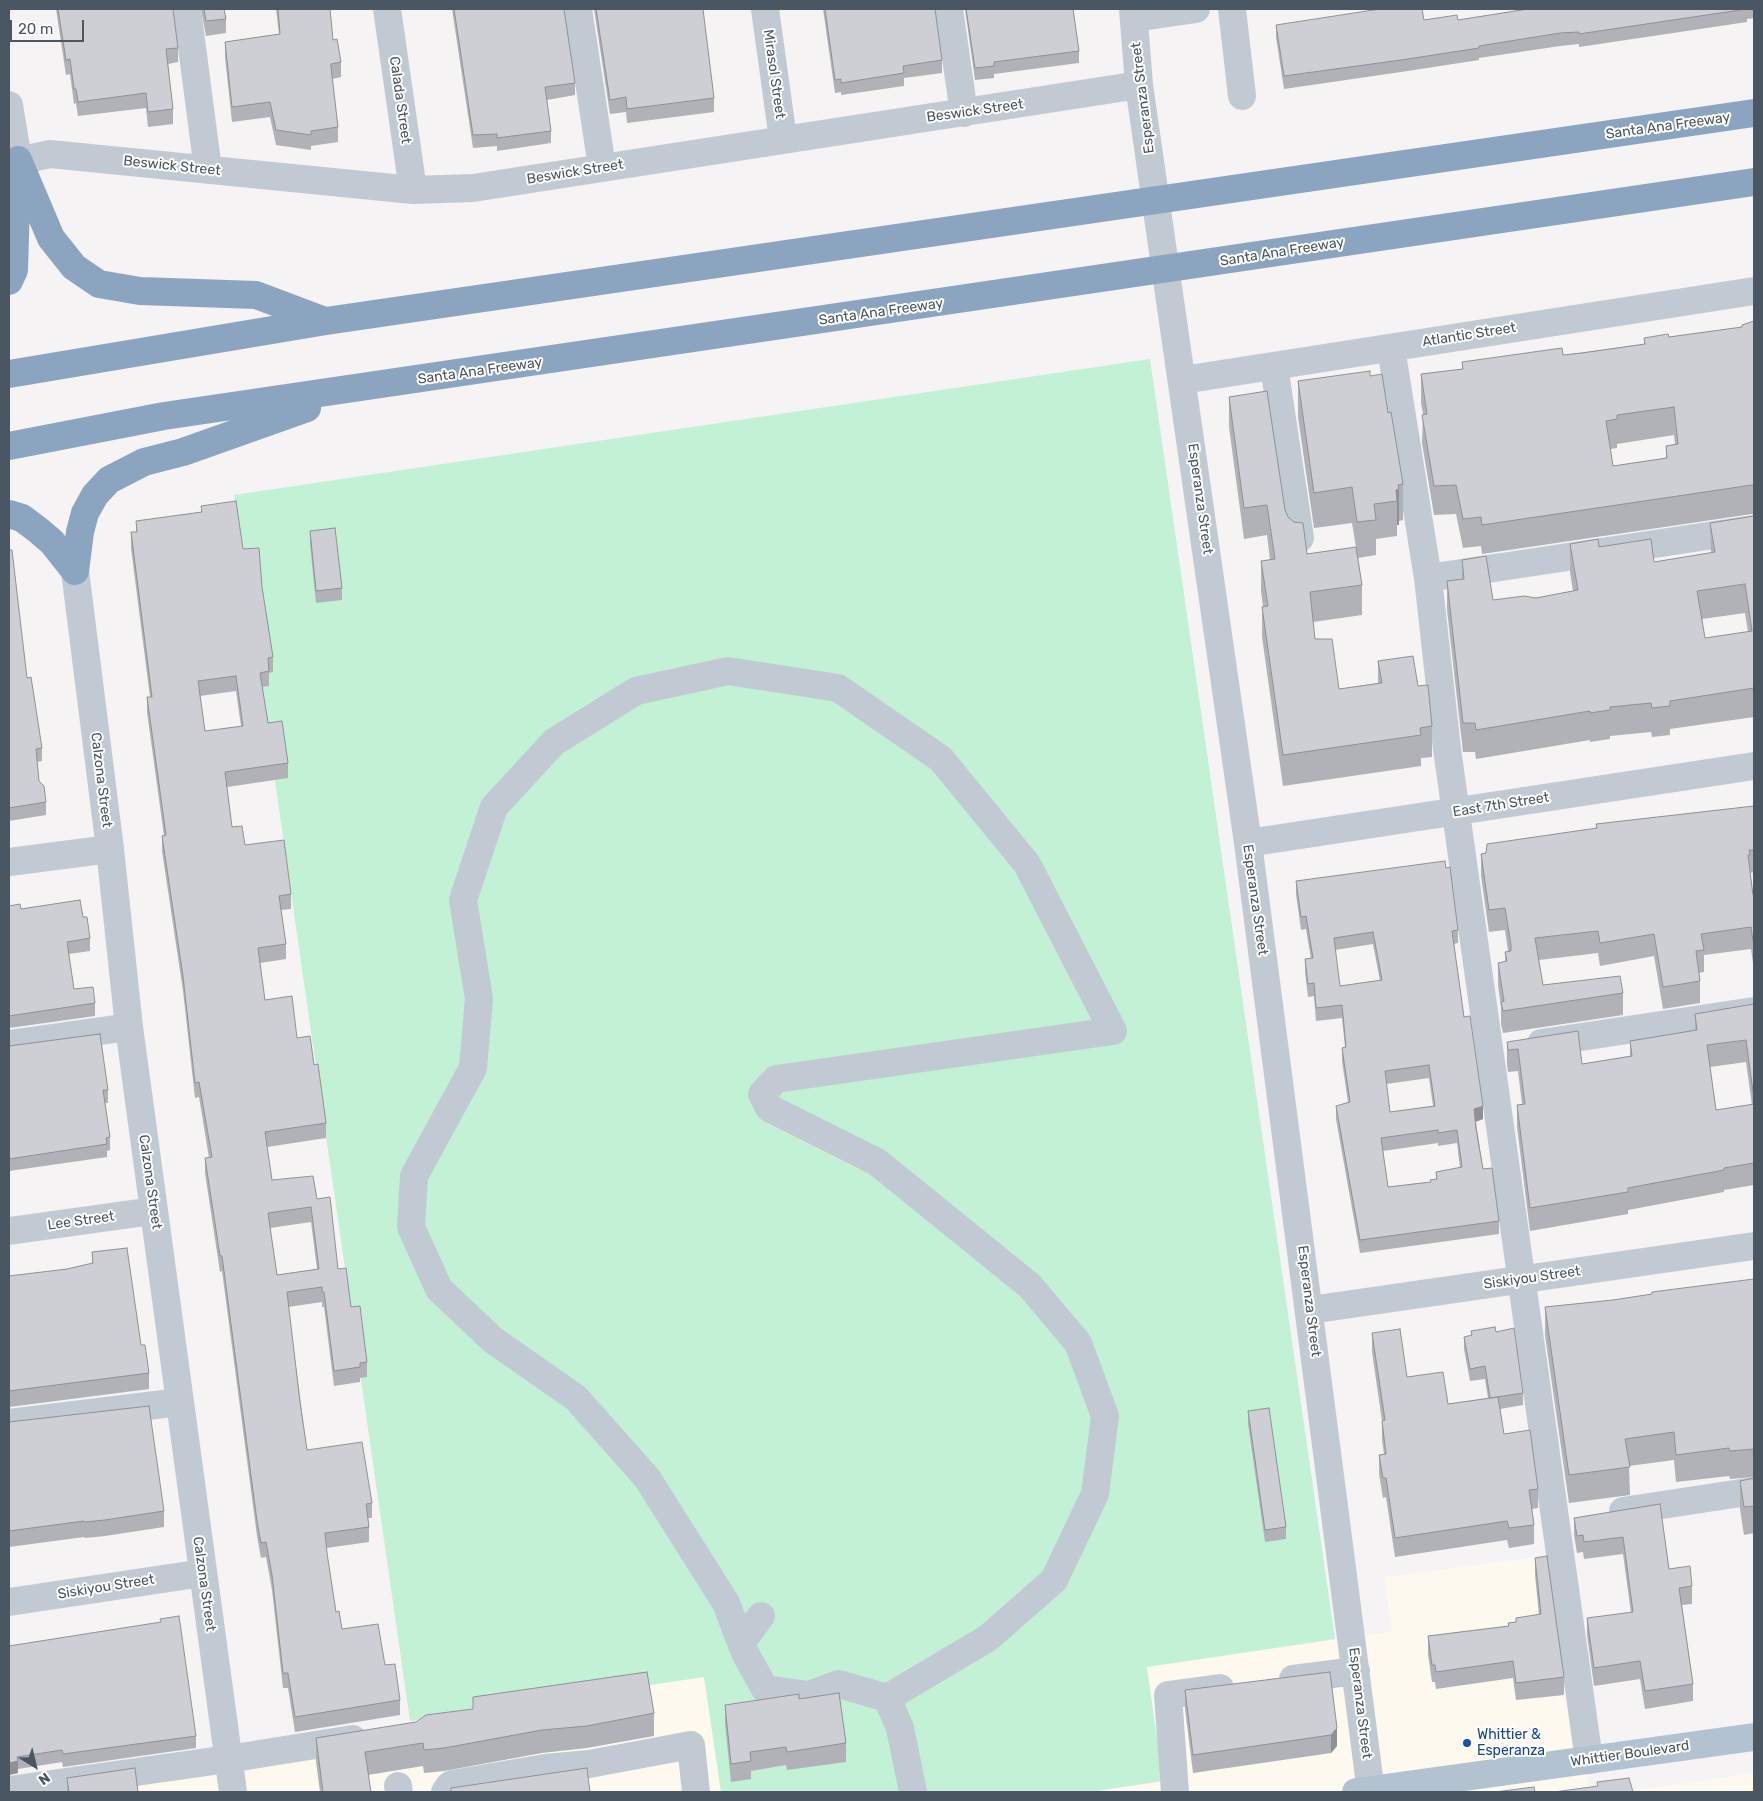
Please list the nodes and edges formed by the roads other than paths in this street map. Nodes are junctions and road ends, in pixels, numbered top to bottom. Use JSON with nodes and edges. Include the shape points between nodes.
{"nodes":[{"id":1,"x":187,"y":9,"type":"edge"},
{"id":2,"x":387,"y":9,"type":"edge"},
{"id":3,"x":578,"y":9,"type":"edge"},
{"id":4,"x":765,"y":9,"type":"edge"},
{"id":5,"x":948,"y":9,"type":"edge"},
{"id":6,"x":1196,"y":9,"type":"edge"},
{"id":7,"x":1232,"y":9,"type":"edge"},
{"id":8,"x":1133,"y":13,"type":"edge"},
{"id":9,"x":1139,"y":85,"type":"junction"},
{"id":10,"x":1242,"y":96,"type":"dead end"},
{"id":11,"x":9,"y":105,"type":"edge"},
{"id":12,"x":964,"y":113,"type":"junction"},
{"id":13,"x":1754,"y":113,"type":"edge"},
{"id":14,"x":783,"y":139,"type":"junction"},
{"id":15,"x":13,"y":162,"type":"edge"},
{"id":16,"x":602,"y":167,"type":"junction"},
{"id":17,"x":208,"y":170,"type":"junction"},
{"id":18,"x":1754,"y":182,"type":"edge"},
{"id":19,"x":413,"y":190,"type":"junction"},
{"id":20,"x":9,"y":282,"type":"edge"},
{"id":21,"x":1754,"y":291,"type":"edge"},
{"id":22,"x":326,"y":321,"type":"junction"},
{"id":23,"x":1391,"y":348,"type":"junction"},
{"id":24,"x":1274,"y":366,"type":"junction"},
{"id":25,"x":9,"y":374,"type":"edge"},
{"id":26,"x":1183,"y":380,"type":"junction"},
{"id":27,"x":362,"y":389,"type":"junction"},
{"id":28,"x":9,"y":446,"type":"edge"},
{"id":29,"x":9,"y":514,"type":"edge"},
{"id":30,"x":1754,"y":528,"type":"edge"},
{"id":31,"x":1300,"y":538,"type":"edge"},
{"id":32,"x":75,"y":571,"type":"junction"},
{"id":33,"x":1428,"y":578,"type":"junction"},
{"id":34,"x":1754,"y":766,"type":"edge"},
{"id":35,"x":1457,"y":812,"type":"junction"},
{"id":36,"x":1248,"y":844,"type":"junction"},
{"id":37,"x":110,"y":849,"type":"junction"},
{"id":38,"x":9,"y":862,"type":"edge"},
{"id":39,"x":1754,"y":1012,"type":"edge"},
{"id":40,"x":129,"y":1026,"type":"junction"},
{"id":41,"x":9,"y":1044,"type":"edge"},
{"id":42,"x":1489,"y":1051,"type":"junction"},
{"id":43,"x":154,"y":1211,"type":"junction"},
{"id":44,"x":9,"y":1231,"type":"edge"},
{"id":45,"x":1754,"y":1246,"type":"edge"},
{"id":46,"x":1521,"y":1280,"type":"junction"},
{"id":47,"x":1310,"y":1310,"type":"junction"},
{"id":48,"x":180,"y":1402,"type":"junction"},
{"id":49,"x":9,"y":1423,"type":"edge"},
{"id":50,"x":1754,"y":1491,"type":"edge"},
{"id":51,"x":1555,"y":1522,"type":"junction"},
{"id":52,"x":203,"y":1572,"type":"junction"},
{"id":53,"x":9,"y":1602,"type":"edge"},
{"id":54,"x":761,"y":1616,"type":"dead end"},
{"id":55,"x":741,"y":1643,"type":"junction"},
{"id":56,"x":1356,"y":1671,"type":"junction"},
{"id":57,"x":887,"y":1698,"type":"junction"},
{"id":58,"x":375,"y":1735,"type":"edge"},
{"id":59,"x":1754,"y":1737,"type":"edge"},
{"id":60,"x":228,"y":1759,"type":"junction"},
{"id":61,"x":1589,"y":1760,"type":"junction"},
{"id":62,"x":9,"y":1790,"type":"edge"},
{"id":63,"x":233,"y":1792,"type":"edge"},
{"id":64,"x":444,"y":1792,"type":"edge"},
{"id":65,"x":696,"y":1792,"type":"edge"},
{"id":66,"x":913,"y":1792,"type":"edge"},
{"id":67,"x":1175,"y":1792,"type":"edge"},
{"id":68,"x":1366,"y":1792,"type":"edge"}],
"edges":[{"from":1,"to":17,"type":"street"},
{"from":2,"to":19,"type":"street","name":"Calada Street"},
{"from":3,"to":16,"type":"street"},
{"from":4,"to":14,"type":"street","name":"Mirasol Street"},
{"from":5,"to":12,"type":"street"},
{"from":6,"to":8,"type":"street"},
{"from":7,"to":10,"type":"street"},
{"from":8,"to":9,"type":"street","name":"Esperanza Street"},
{"from":9,"to":12,"type":"street","name":"Beswick Street"},
{"from":9,"to":26,"type":"street","name":"Esperanza Street"},
{"from":11,"to":15,"type":"street"},
{"from":12,"to":14,"type":"street","name":"Beswick Street"},
{"from":13,"to":22,"type":"highway","name":"Santa Ana Freeway"},
{"from":14,"to":16,"type":"street","name":"Beswick Street"},
{"from":15,"to":17,"type":"street","name":"Beswick Street","via":[[50,154]]},
{"from":15,"to":20,"type":"highway","via":[[14,270]]},
{"from":15,"to":22,"type":"highway","via":[[51,238],[74,267],[99,284],[140,291],[256,295]]},
{"from":16,"to":19,"type":"street","name":"Beswick Street","via":[[473,188]]},
{"from":17,"to":19,"type":"street","name":"Beswick Street"},
{"from":18,"to":27,"type":"highway","name":"Santa Ana Freeway"},
{"from":21,"to":23,"type":"street","name":"Atlantic Street"},
{"from":22,"to":25,"type":"highway","name":"Santa Ana Freeway"},
{"from":23,"to":24,"type":"street","name":"Atlantic Street"},
{"from":23,"to":33,"type":"street"},
{"from":24,"to":26,"type":"street","name":"Atlantic Street"},
{"from":24,"to":31,"type":"street"},
{"from":26,"to":36,"type":"street","name":"Esperanza Street"},
{"from":27,"to":28,"type":"highway","name":"Santa Ana Freeway","via":[[164,416]]},
{"from":27,"to":32,"type":"highway","via":[[183,452],[144,462],[109,480],[85,513]]},
{"from":29,"to":32,"type":"highway","via":[[22,518],[38,530]]},
{"from":30,"to":33,"type":"street"},
{"from":32,"to":37,"type":"street","name":"Calzona Street"},
{"from":33,"to":35,"type":"street"},
{"from":34,"to":35,"type":"street","name":"East 7th Street"},
{"from":35,"to":36,"type":"street","name":"East 7th Street"},
{"from":35,"to":42,"type":"street"},
{"from":36,"to":47,"type":"street","name":"Esperanza Street"},
{"from":37,"to":38,"type":"street"},
{"from":37,"to":40,"type":"street","name":"Calzona Street"},
{"from":39,"to":42,"type":"street"},
{"from":40,"to":41,"type":"street"},
{"from":40,"to":43,"type":"street","name":"Calzona Street"},
{"from":42,"to":46,"type":"street"},
{"from":43,"to":44,"type":"street","name":"Lee Street"},
{"from":43,"to":48,"type":"street","name":"Calzona Street"},
{"from":45,"to":46,"type":"street","name":"Siskiyou Street"},
{"from":46,"to":47,"type":"street","name":"Siskiyou Street"},
{"from":46,"to":51,"type":"street"},
{"from":47,"to":56,"type":"street","name":"Esperanza Street"},
{"from":48,"to":49,"type":"street"},
{"from":48,"to":52,"type":"street","name":"Calzona Street"},
{"from":50,"to":51,"type":"street"},
{"from":51,"to":61,"type":"street"},
{"from":52,"to":53,"type":"street","name":"Siskiyou Street"},
{"from":52,"to":60,"type":"street","name":"Calzona Street"},
{"from":54,"to":55,"type":"street"},
{"from":55,"to":57,"type":"street","via":[[765,1689],[809,1694],[839,1684]]},
{"from":55,"to":57,"type":"street","via":[[726,1603],[647,1478],[576,1398],[493,1340],[439,1289],[410,1227],[414,1176],[473,1068],[479,999],[463,900],[494,807],[554,742],[636,691],[728,671],[838,688],[941,759],[1027,864],[1113,1031],[776,1079],[762,1094],[769,1108],[877,1162],[1030,1286],[1078,1343],[1106,1416],[1095,1494],[1054,1580],[988,1638]]},
{"from":56,"to":67,"type":"street","via":[[1168,1695]]},
{"from":56,"to":68,"type":"street","name":"Esperanza Street"},
{"from":57,"to":66,"type":"street","via":[[900,1728]]},
{"from":58,"to":60,"type":"street"},
{"from":59,"to":61,"type":"main road","name":"Whittier Boulevard"},
{"from":60,"to":62,"type":"street"},
{"from":60,"to":63,"type":"street","name":"Calzona Street"},
{"from":61,"to":68,"type":"main road","name":"Whittier Boulevard"},
{"from":64,"to":65,"type":"street","via":[[452,1784],[691,1745]]}]}
